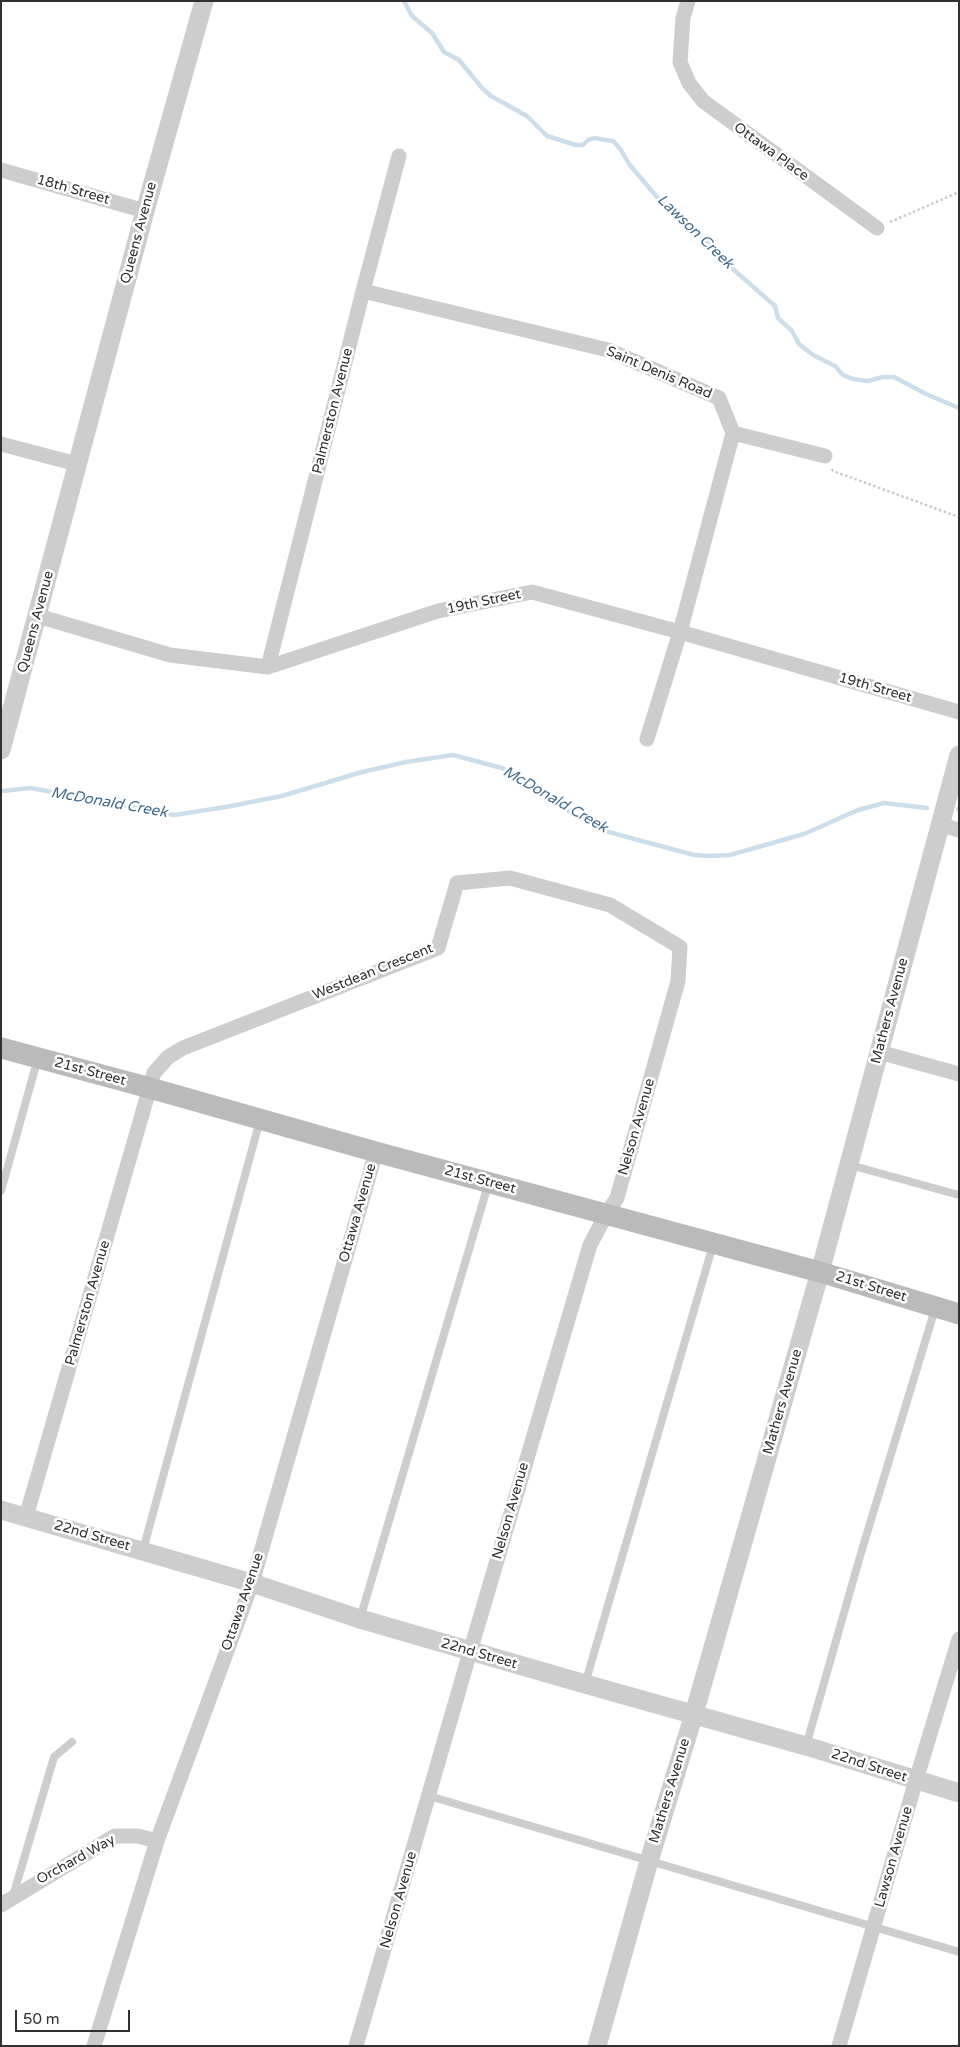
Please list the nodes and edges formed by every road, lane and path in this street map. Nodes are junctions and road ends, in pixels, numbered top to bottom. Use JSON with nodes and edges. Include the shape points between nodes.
{"nodes":[{"id":1,"x":204,"y":1,"type":"edge"},
{"id":2,"x":688,"y":1,"type":"edge"},
{"id":3,"x":399,"y":156,"type":"dead end"},
{"id":4,"x":1,"y":170,"type":"edge"},
{"id":5,"x":959,"y":192,"type":"edge"},
{"id":6,"x":145,"y":211,"type":"junction"},
{"id":7,"x":877,"y":228,"type":"joint"},
{"id":8,"x":363,"y":291,"type":"junction"},
{"id":9,"x":733,"y":433,"type":"junction"},
{"id":10,"x":1,"y":444,"type":"edge"},
{"id":11,"x":825,"y":456,"type":"joint"},
{"id":12,"x":77,"y":464,"type":"junction"},
{"id":13,"x":959,"y":517,"type":"edge"},
{"id":14,"x":38,"y":616,"type":"junction"},
{"id":15,"x":680,"y":632,"type":"junction"},
{"id":16,"x":268,"y":667,"type":"junction"},
{"id":17,"x":959,"y":712,"type":"edge"},
{"id":18,"x":647,"y":739,"type":"dead end"},
{"id":19,"x":1,"y":750,"type":"edge"},
{"id":20,"x":959,"y":755,"type":"edge"},
{"id":21,"x":939,"y":824,"type":"junction"},
{"id":22,"x":959,"y":830,"type":"edge"},
{"id":23,"x":678,"y":981,"type":"joint"},
{"id":24,"x":1,"y":1048,"type":"edge"},
{"id":25,"x":879,"y":1052,"type":"junction"},
{"id":26,"x":38,"y":1058,"type":"junction"},
{"id":27,"x":959,"y":1074,"type":"edge"},
{"id":28,"x":150,"y":1088,"type":"junction"},
{"id":29,"x":260,"y":1120,"type":"junction"},
{"id":30,"x":376,"y":1152,"type":"junction"},
{"id":31,"x":848,"y":1164,"type":"junction"},
{"id":32,"x":489,"y":1183,"type":"junction"},
{"id":33,"x":1,"y":1191,"type":"edge"},
{"id":34,"x":959,"y":1195,"type":"edge"},
{"id":35,"x":606,"y":1213,"type":"junction"},
{"id":36,"x":714,"y":1243,"type":"junction"},
{"id":37,"x":820,"y":1272,"type":"junction"},
{"id":38,"x":936,"y":1308,"type":"junction"},
{"id":39,"x":959,"y":1314,"type":"edge"},
{"id":40,"x":1,"y":1510,"type":"edge"},
{"id":41,"x":26,"y":1517,"type":"junction"},
{"id":42,"x":143,"y":1551,"type":"junction"},
{"id":43,"x":252,"y":1583,"type":"junction"},
{"id":44,"x":360,"y":1619,"type":"junction"},
{"id":45,"x":959,"y":1639,"type":"edge"},
{"id":46,"x":470,"y":1652,"type":"junction"},
{"id":47,"x":584,"y":1684,"type":"junction"},
{"id":48,"x":694,"y":1714,"type":"junction"},
{"id":49,"x":72,"y":1742,"type":"dead end"},
{"id":50,"x":806,"y":1746,"type":"junction"},
{"id":51,"x":916,"y":1780,"type":"junction"},
{"id":52,"x":959,"y":1793,"type":"edge"},
{"id":53,"x":429,"y":1796,"type":"junction"},
{"id":54,"x":157,"y":1841,"type":"junction"},
{"id":55,"x":649,"y":1861,"type":"junction"},
{"id":56,"x":7,"y":1900,"type":"edge"},
{"id":57,"x":874,"y":1928,"type":"junction"},
{"id":58,"x":959,"y":1952,"type":"edge"},
{"id":59,"x":94,"y":2046,"type":"edge"},
{"id":60,"x":356,"y":2046,"type":"edge"},
{"id":61,"x":597,"y":2046,"type":"edge"},
{"id":62,"x":840,"y":2046,"type":"edge"}],
"edges":[{"from":1,"to":6,"type":"street","name":"Queens Avenue"},
{"from":2,"to":7,"type":"street","name":"Ottawa Place","via":[[683,18],[680,62],[689,83],[703,101]]},
{"from":3,"to":8,"type":"street","name":"Palmerston Avenue"},
{"from":4,"to":6,"type":"street","name":"18th Street"},
{"from":5,"to":7,"type":"path"},
{"from":6,"to":12,"type":"street","name":"Queens Avenue"},
{"from":8,"to":9,"type":"street","name":"Saint Denis Road","via":[[608,350],[719,398]]},
{"from":8,"to":16,"type":"street","name":"Palmerston Avenue"},
{"from":9,"to":11,"type":"street"},
{"from":9,"to":15,"type":"street"},
{"from":10,"to":12,"type":"street"},
{"from":11,"to":13,"type":"path","via":[[833,471]]},
{"from":12,"to":14,"type":"street","name":"Queens Avenue"},
{"from":14,"to":16,"type":"street","name":"19th Street","via":[[170,654]]},
{"from":14,"to":19,"type":"street","name":"Queens Avenue"},
{"from":15,"to":16,"type":"street","name":"19th Street","via":[[532,592],[438,611]]},
{"from":15,"to":17,"type":"street","name":"19th Street"},
{"from":15,"to":18,"type":"street"},
{"from":20,"to":21,"type":"street","name":"Mathers Avenue"},
{"from":21,"to":22,"type":"street"},
{"from":21,"to":25,"type":"street","name":"Mathers Avenue"},
{"from":23,"to":28,"type":"street","name":"Westdean Crescent","via":[[680,948],[610,905],[510,878],[456,883],[438,948],[183,1048],[168,1057],[154,1073]]},
{"from":23,"to":35,"type":"street","name":"Nelson Avenue","via":[[617,1198]]},
{"from":24,"to":26,"type":"main road","name":"21st Street"},
{"from":25,"to":27,"type":"street"},
{"from":25,"to":31,"type":"street","name":"Mathers Avenue"},
{"from":26,"to":28,"type":"main road","name":"21st Street"},
{"from":26,"to":33,"type":"lane"},
{"from":28,"to":29,"type":"main road","name":"21st Street"},
{"from":28,"to":41,"type":"street","name":"Palmerston Avenue"},
{"from":29,"to":30,"type":"main road","name":"21st Street"},
{"from":29,"to":42,"type":"lane"},
{"from":30,"to":32,"type":"main road","name":"21st Street"},
{"from":30,"to":43,"type":"street","name":"Ottawa Avenue"},
{"from":31,"to":34,"type":"lane"},
{"from":31,"to":37,"type":"street","name":"Mathers Avenue"},
{"from":32,"to":35,"type":"main road","name":"21st Street"},
{"from":32,"to":44,"type":"lane"},
{"from":35,"to":36,"type":"main road","name":"21st Street"},
{"from":35,"to":46,"type":"street","name":"Nelson Avenue","via":[[590,1244]]},
{"from":36,"to":37,"type":"main road","name":"21st Street"},
{"from":36,"to":47,"type":"lane"},
{"from":37,"to":38,"type":"main road","name":"21st Street"},
{"from":37,"to":48,"type":"street","name":"Mathers Avenue"},
{"from":38,"to":39,"type":"main road","name":"21st Street"},
{"from":38,"to":50,"type":"lane"},
{"from":40,"to":41,"type":"street","name":"22nd Street"},
{"from":41,"to":42,"type":"street","name":"22nd Street"},
{"from":42,"to":43,"type":"street","name":"22nd Street"},
{"from":43,"to":44,"type":"street","name":"22nd Street"},
{"from":43,"to":54,"type":"street","name":"Ottawa Avenue"},
{"from":44,"to":46,"type":"street","name":"22nd Street"},
{"from":45,"to":51,"type":"street","name":"Lawson Avenue"},
{"from":46,"to":47,"type":"street","name":"22nd Street"},
{"from":46,"to":53,"type":"street","name":"Nelson Avenue"},
{"from":47,"to":48,"type":"street","name":"22nd Street"},
{"from":48,"to":50,"type":"street","name":"22nd Street"},
{"from":48,"to":55,"type":"street","name":"Mathers Avenue"},
{"from":49,"to":56,"type":"lane","via":[[54,1757]]},
{"from":50,"to":51,"type":"street","name":"22nd Street"},
{"from":51,"to":52,"type":"street","name":"22nd Street"},
{"from":51,"to":57,"type":"street","name":"Lawson Avenue"},
{"from":53,"to":55,"type":"lane"},
{"from":53,"to":60,"type":"street","name":"Nelson Avenue"},
{"from":54,"to":56,"type":"street","name":"Orchard Way","via":[[138,1836],[115,1836]]},
{"from":54,"to":59,"type":"street","name":"Ottawa Avenue"},
{"from":55,"to":57,"type":"lane"},
{"from":55,"to":61,"type":"street","name":"Mathers Avenue"},
{"from":57,"to":58,"type":"lane"},
{"from":57,"to":62,"type":"street","name":"Lawson Avenue"}]}
